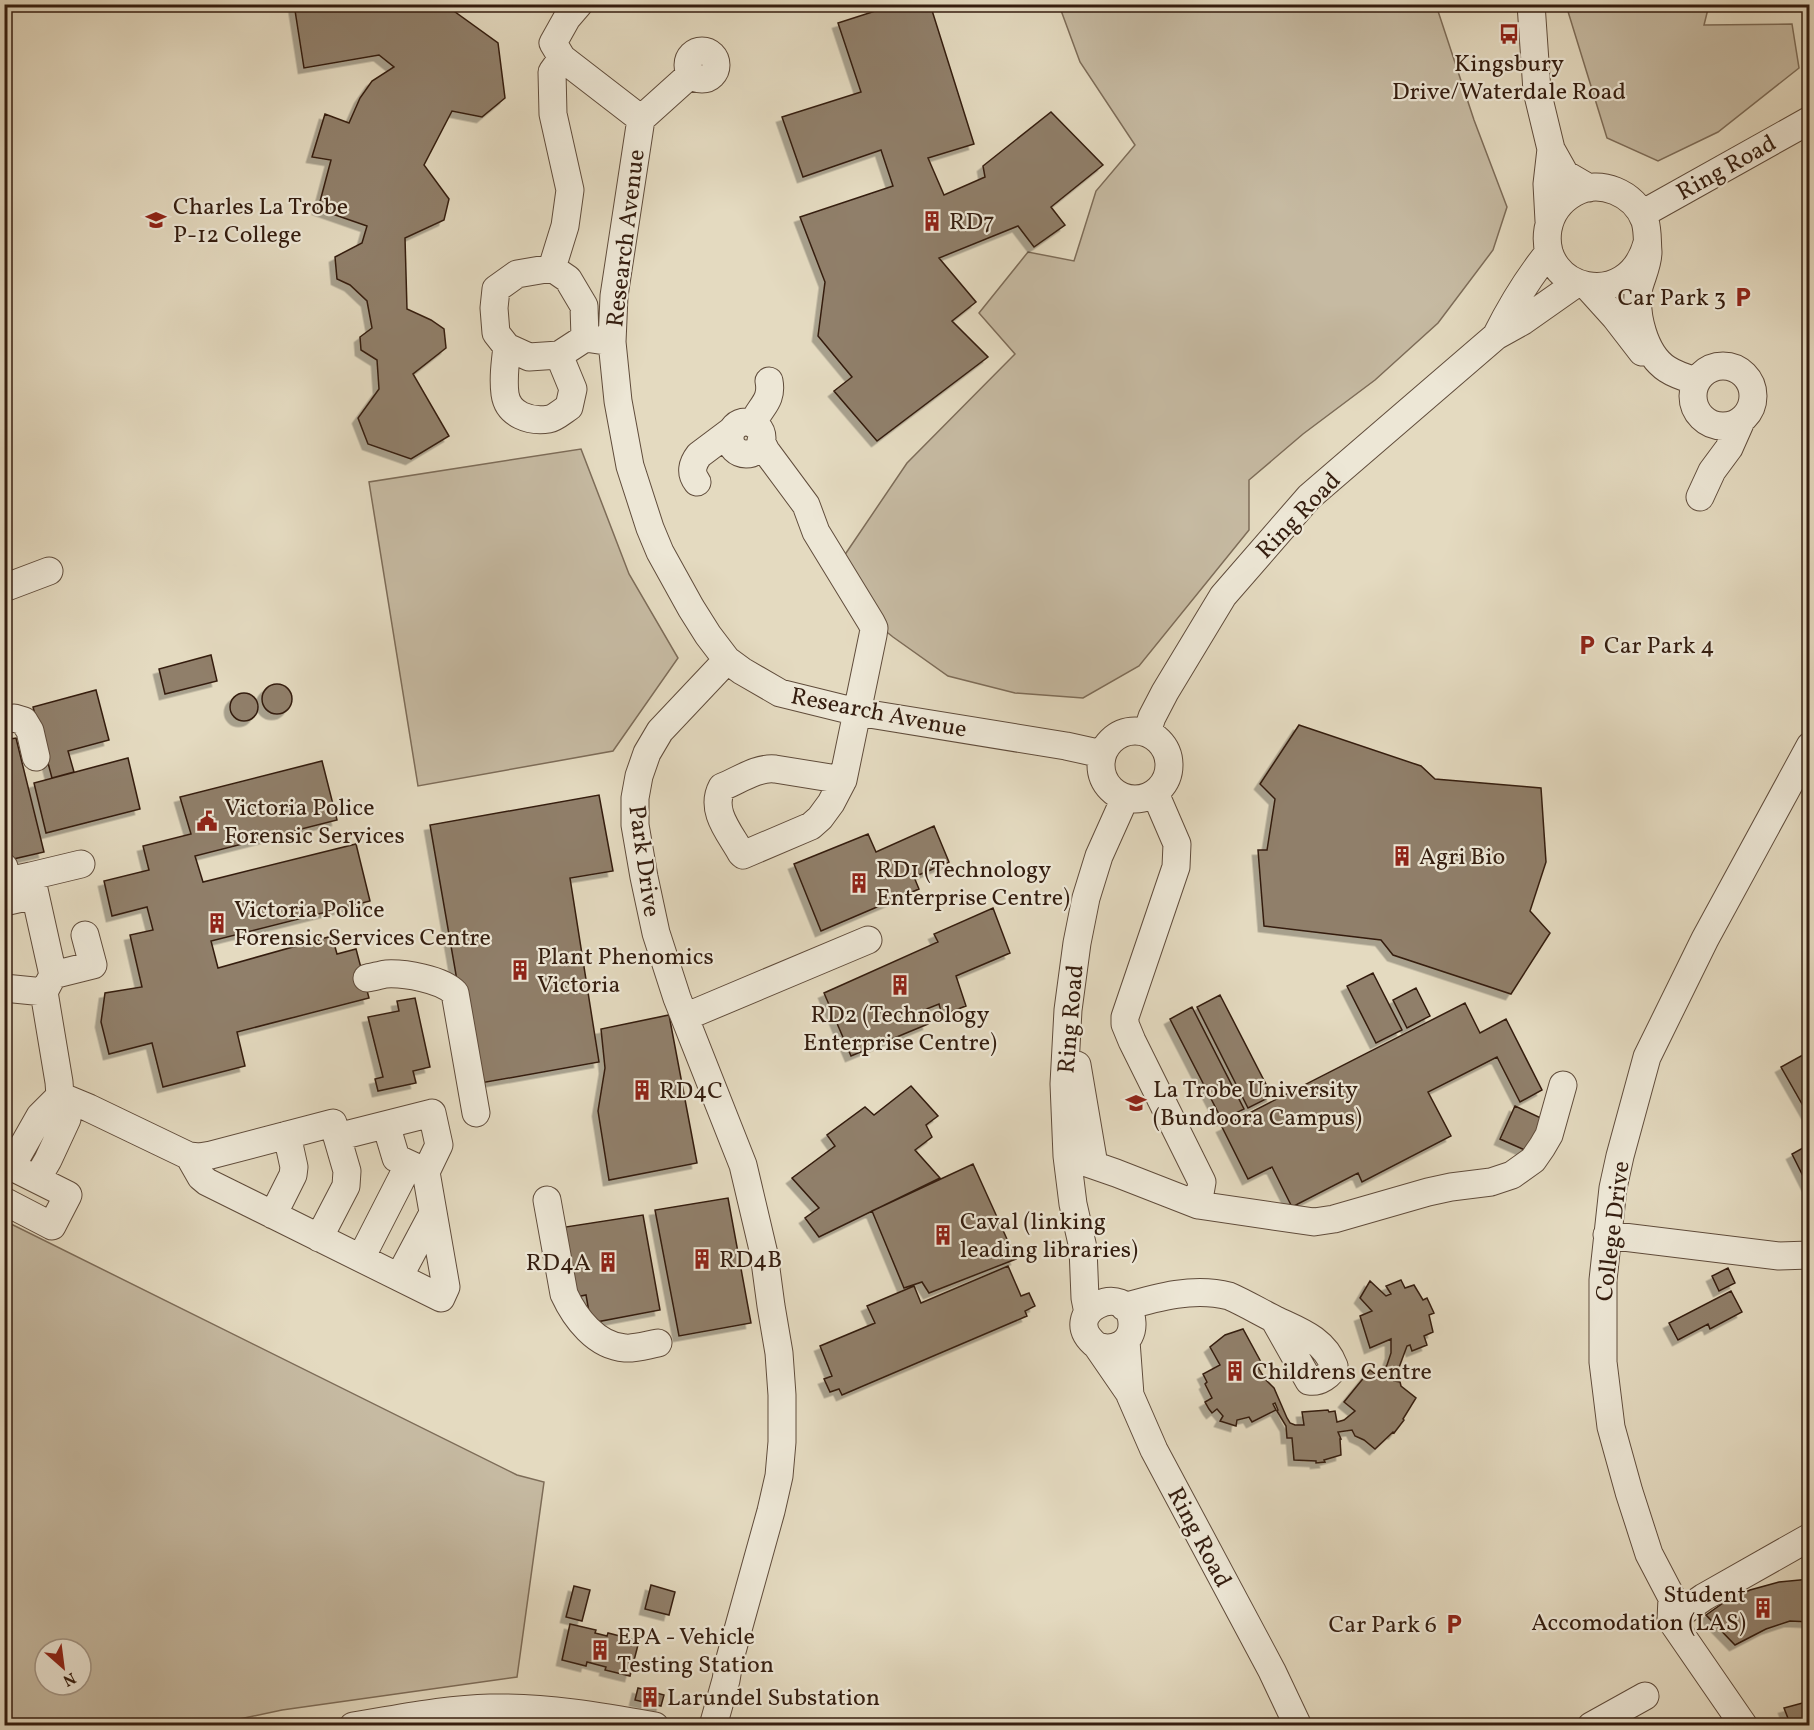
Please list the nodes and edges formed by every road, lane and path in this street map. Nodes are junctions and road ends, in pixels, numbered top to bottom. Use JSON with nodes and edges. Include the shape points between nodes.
{"nodes":[{"id":1,"x":579,"y":4,"type":"edge"},
{"id":2,"x":1531,"y":4,"type":"edge"},
{"id":3,"x":562,"y":58,"type":"junction"},
{"id":4,"x":691,"y":74,"type":"dead end"},
{"id":5,"x":641,"y":120,"type":"junction"},
{"id":6,"x":1809,"y":120,"type":"edge"},
{"id":7,"x":1551,"y":149,"type":"junction"},
{"id":8,"x":1589,"y":188,"type":"junction"},
{"id":9,"x":1642,"y":214,"type":"junction"},
{"id":10,"x":1549,"y":221,"type":"junction"},
{"id":11,"x":1647,"y":243,"type":"junction"},
{"id":12,"x":1549,"y":252,"type":"junction"},
{"id":13,"x":552,"y":268,"type":"junction"},
{"id":14,"x":1582,"y":285,"type":"junction"},
{"id":15,"x":1496,"y":336,"type":"junction"},
{"id":16,"x":585,"y":338,"type":"junction"},
{"id":17,"x":612,"y":342,"type":"junction"},
{"id":18,"x":507,"y":347,"type":"junction"},
{"id":19,"x":559,"y":355,"type":"junction"},
{"id":20,"x":769,"y":381,"type":"dead end"},
{"id":21,"x":1695,"y":394,"type":"junction"},
{"id":22,"x":1729,"y":423,"type":"junction"},
{"id":23,"x":748,"y":438,"type":"junction"},
{"id":24,"x":697,"y":482,"type":"dead end"},
{"id":25,"x":1700,"y":497,"type":"dead end"},
{"id":26,"x":49,"y":571,"type":"dead end"},
{"id":27,"x":4,"y":588,"type":"edge"},
{"id":28,"x":727,"y":660,"type":"junction"},
{"id":29,"x":849,"y":710,"type":"junction"},
{"id":30,"x":4,"y":720,"type":"edge"},
{"id":31,"x":1147,"y":732,"type":"junction"},
{"id":32,"x":1809,"y":746,"type":"edge"},
{"id":33,"x":1102,"y":754,"type":"junction"},
{"id":34,"x":36,"y":757,"type":"dead end"},
{"id":35,"x":834,"y":787,"type":"dead end"},
{"id":36,"x":1155,"y":793,"type":"junction"},
{"id":37,"x":1125,"y":798,"type":"junction"},
{"id":38,"x":81,"y":864,"type":"dead end"},
{"id":39,"x":4,"y":867,"type":"edge"},
{"id":40,"x":33,"y":885,"type":"junction"},
{"id":41,"x":4,"y":902,"type":"edge"},
{"id":42,"x":85,"y":935,"type":"dead end"},
{"id":43,"x":868,"y":940,"type":"dead end"},
{"id":44,"x":367,"y":978,"type":"dead end"},
{"id":45,"x":48,"y":983,"type":"junction"},
{"id":46,"x":4,"y":988,"type":"edge"},
{"id":47,"x":685,"y":1017,"type":"junction"},
{"id":48,"x":1067,"y":1029,"type":"junction"},
{"id":49,"x":1563,"y":1085,"type":"dead end"},
{"id":50,"x":60,"y":1096,"type":"junction"},
{"id":51,"x":435,"y":1127,"type":"junction"},
{"id":52,"x":287,"y":1135,"type":"junction"},
{"id":53,"x":337,"y":1137,"type":"junction"},
{"id":54,"x":390,"y":1138,"type":"dead end"},
{"id":55,"x":189,"y":1156,"type":"junction"},
{"id":56,"x":1067,"y":1156,"type":"junction"},
{"id":57,"x":8,"y":1165,"type":"edge"},
{"id":58,"x":1094,"y":1165,"type":"junction"},
{"id":59,"x":417,"y":1168,"type":"junction"},
{"id":60,"x":48,"y":1185,"type":"junction"},
{"id":61,"x":547,"y":1200,"type":"dead end"},
{"id":62,"x":4,"y":1201,"type":"edge"},
{"id":63,"x":1198,"y":1205,"type":"junction"},
{"id":64,"x":433,"y":1213,"type":"junction"},
{"id":65,"x":273,"y":1215,"type":"junction"},
{"id":66,"x":1607,"y":1235,"type":"junction"},
{"id":67,"x":319,"y":1238,"type":"junction"},
{"id":68,"x":1083,"y":1248,"type":"junction"},
{"id":69,"x":1809,"y":1255,"type":"edge"},
{"id":70,"x":361,"y":1258,"type":"junction"},
{"id":71,"x":399,"y":1277,"type":"junction"},
{"id":72,"x":1088,"y":1313,"type":"junction"},
{"id":73,"x":1274,"y":1319,"type":"dead end"},
{"id":74,"x":1125,"y":1321,"type":"junction"},
{"id":75,"x":658,"y":1343,"type":"dead end"},
{"id":76,"x":1097,"y":1346,"type":"junction"},
{"id":77,"x":1130,"y":1395,"type":"junction"},
{"id":78,"x":1809,"y":1537,"type":"edge"},
{"id":79,"x":1671,"y":1620,"type":"junction"},
{"id":80,"x":1645,"y":1696,"type":"dead end"},
{"id":81,"x":353,"y":1725,"type":"edge"},
{"id":82,"x":655,"y":1725,"type":"edge"},
{"id":83,"x":713,"y":1725,"type":"edge"},
{"id":84,"x":1298,"y":1725,"type":"edge"},
{"id":85,"x":1591,"y":1725,"type":"edge"},
{"id":86,"x":1744,"y":1725,"type":"edge"}],
"edges":[{"from":1,"to":3,"type":"street","via":[[553,43]]},
{"from":2,"to":7,"type":"street","via":[[1537,91]]},
{"from":3,"to":5,"type":"street"},
{"from":3,"to":13,"type":"street","via":[[552,72],[553,114],[570,190],[566,226]]},
{"from":4,"to":5,"type":"street"},
{"from":5,"to":17,"type":"street","name":"Research Avenue","via":[[614,296]]},
{"from":6,"to":9,"type":"street","name":"Ring Road"},
{"from":7,"to":8,"type":"street","via":[[1565,174]]},
{"from":7,"to":10,"type":"street","via":[[1547,184]]},
{"from":8,"to":9,"type":"street","via":[[1610,188],[1629,198]]},
{"from":8,"to":10,"type":"street","via":[[1565,199]]},
{"from":9,"to":11,"type":"street"},
{"from":10,"to":12,"type":"street"},
{"from":11,"to":14,"type":"street","via":[[1643,257],[1626,278],[1601,287]]},
{"from":11,"to":21,"type":"street","via":[[1648,256],[1638,289],[1643,336],[1661,364],[1680,376]]},
{"from":12,"to":14,"type":"street","via":[[1565,275]]},
{"from":12,"to":15,"type":"street","name":"Ring Road","via":[[1511,306]]},
{"from":13,"to":16,"type":"street","via":[[568,279],[584,306]]},
{"from":13,"to":18,"type":"street","via":[[517,274],[496,289],[496,333]]},
{"from":14,"to":15,"type":"street","name":"Ring Road"},
{"from":14,"to":21,"type":"street","via":[[1615,317],[1680,399]]},
{"from":15,"to":31,"type":"street","name":"Ring Road","via":[[1309,497],[1223,596],[1165,692]]},
{"from":16,"to":17,"type":"street"},
{"from":16,"to":19,"type":"street"},
{"from":17,"to":28,"type":"street","name":"Research Avenue","via":[[622,429],[650,528],[691,608]]},
{"from":18,"to":19,"type":"street","via":[[529,357]]},
{"from":18,"to":19,"type":"street","via":[[505,397],[523,418],[551,419],[569,407],[573,388]]},
{"from":20,"to":23,"type":"street","via":[[770,396],[757,413]]},
{"from":21,"to":22,"type":"street","via":[[1706,422]]},
{"from":21,"to":22,"type":"street","via":[[1707,370],[1720,366],[1743,374],[1753,396],[1749,412]]},
{"from":22,"to":25,"type":"street"},
{"from":23,"to":24,"type":"street","via":[[699,455],[692,471]]},
{"from":23,"to":29,"type":"street","via":[[755,461],[790,508],[853,613],[856,636]]},
{"from":26,"to":27,"type":"street"},
{"from":28,"to":29,"type":"street","name":"Research Avenue","via":[[780,693]]},
{"from":28,"to":47,"type":"street","name":"Park Drive","via":[[660,731],[647,753],[635,798],[651,908],[668,973]]},
{"from":29,"to":33,"type":"street","name":"Research Avenue"},
{"from":29,"to":35,"type":"street"},
{"from":30,"to":34,"type":"street","via":[[19,718],[27,725]]},
{"from":31,"to":33,"type":"street","via":[[1136,730],[1115,736]]},
{"from":31,"to":36,"type":"street","via":[[1163,745],[1168,755],[1167,776]]},
{"from":32,"to":66,"type":"street","name":"College Drive","via":[[1705,939],[1647,1057],[1620,1156]]},
{"from":33,"to":37,"type":"street","via":[[1102,776],[1115,793]]},
{"from":36,"to":37,"type":"street"},
{"from":36,"to":63,"type":"street","via":[[1177,844],[1176,867],[1125,1024],[1202,1182]]},
{"from":37,"to":48,"type":"street","name":"Ring Road","via":[[1099,856],[1086,898]]},
{"from":38,"to":40,"type":"street"},
{"from":39,"to":40,"type":"street","via":[[8,881]]},
{"from":40,"to":41,"type":"street"},
{"from":40,"to":45,"type":"street"},
{"from":42,"to":45,"type":"street","via":[[93,965]]},
{"from":43,"to":47,"type":"street"},
{"from":44,"to":51,"type":"street","via":[[385,974],[434,981],[455,993],[476,1115]]},
{"from":45,"to":46,"type":"street"},
{"from":45,"to":50,"type":"street"},
{"from":47,"to":83,"type":"street","name":"Park Drive","via":[[743,1165],[764,1254],[782,1395],[779,1476]]},
{"from":48,"to":56,"type":"street","name":"Ring Road"},
{"from":48,"to":58,"type":"street","via":[[1079,1072]]},
{"from":49,"to":63,"type":"street","via":[[1542,1147],[1524,1168],[1503,1179],[1428,1192],[1314,1222]]},
{"from":50,"to":55,"type":"street"},
{"from":50,"to":57,"type":"street","via":[[40,1116]]},
{"from":50,"to":60,"type":"street","via":[[67,1119],[48,1161]]},
{"from":51,"to":53,"type":"street","via":[[432,1113]]},
{"from":51,"to":59,"type":"street","via":[[439,1145]]},
{"from":52,"to":53,"type":"street","via":[[333,1123]]},
{"from":52,"to":55,"type":"street","via":[[211,1155]]},
{"from":52,"to":65,"type":"street","via":[[293,1175]]},
{"from":53,"to":67,"type":"street","via":[[348,1179]]},
{"from":54,"to":59,"type":"street","via":[[396,1158]]},
{"from":55,"to":65,"type":"street","via":[[207,1182]]},
{"from":56,"to":58,"type":"street"},
{"from":56,"to":68,"type":"street","name":"Ring Road"},
{"from":57,"to":60,"type":"street"},
{"from":58,"to":63,"type":"street"},
{"from":59,"to":64,"type":"street"},
{"from":59,"to":70,"type":"street"},
{"from":60,"to":62,"type":"street","via":[[68,1195],[52,1226]]},
{"from":61,"to":75,"type":"street","via":[[564,1294],[580,1323],[614,1346]]},
{"from":64,"to":71,"type":"street"},
{"from":64,"to":71,"type":"street","via":[[446,1287],[441,1298]]},
{"from":65,"to":67,"type":"street"},
{"from":66,"to":69,"type":"street","via":[[1779,1256]]},
{"from":66,"to":79,"type":"street","name":"College Drive","via":[[1603,1362],[1611,1427],[1649,1554],[1672,1598]]},
{"from":67,"to":70,"type":"street"},
{"from":68,"to":72,"type":"street","name":"Ring Road"},
{"from":68,"to":74,"type":"street","name":"Ring Road"},
{"from":70,"to":71,"type":"street"},
{"from":72,"to":74,"type":"street","via":[[1098,1303],[1112,1301]]},
{"from":72,"to":76,"type":"street","via":[[1084,1328]]},
{"from":73,"to":74,"type":"street","via":[[1229,1296],[1203,1292],[1178,1295]]},
{"from":74,"to":76,"type":"street","via":[[1119,1346]]},
{"from":74,"to":77,"type":"street","name":"Ring Road"},
{"from":76,"to":77,"type":"street"},
{"from":77,"to":84,"type":"street","name":"Ring Road","via":[[1154,1450]]},
{"from":78,"to":79,"type":"street"},
{"from":79,"to":86,"type":"street","name":"College Drive"},
{"from":80,"to":85,"type":"street"},
{"from":81,"to":82,"type":"street","via":[[490,1708],[582,1713]]}]}
